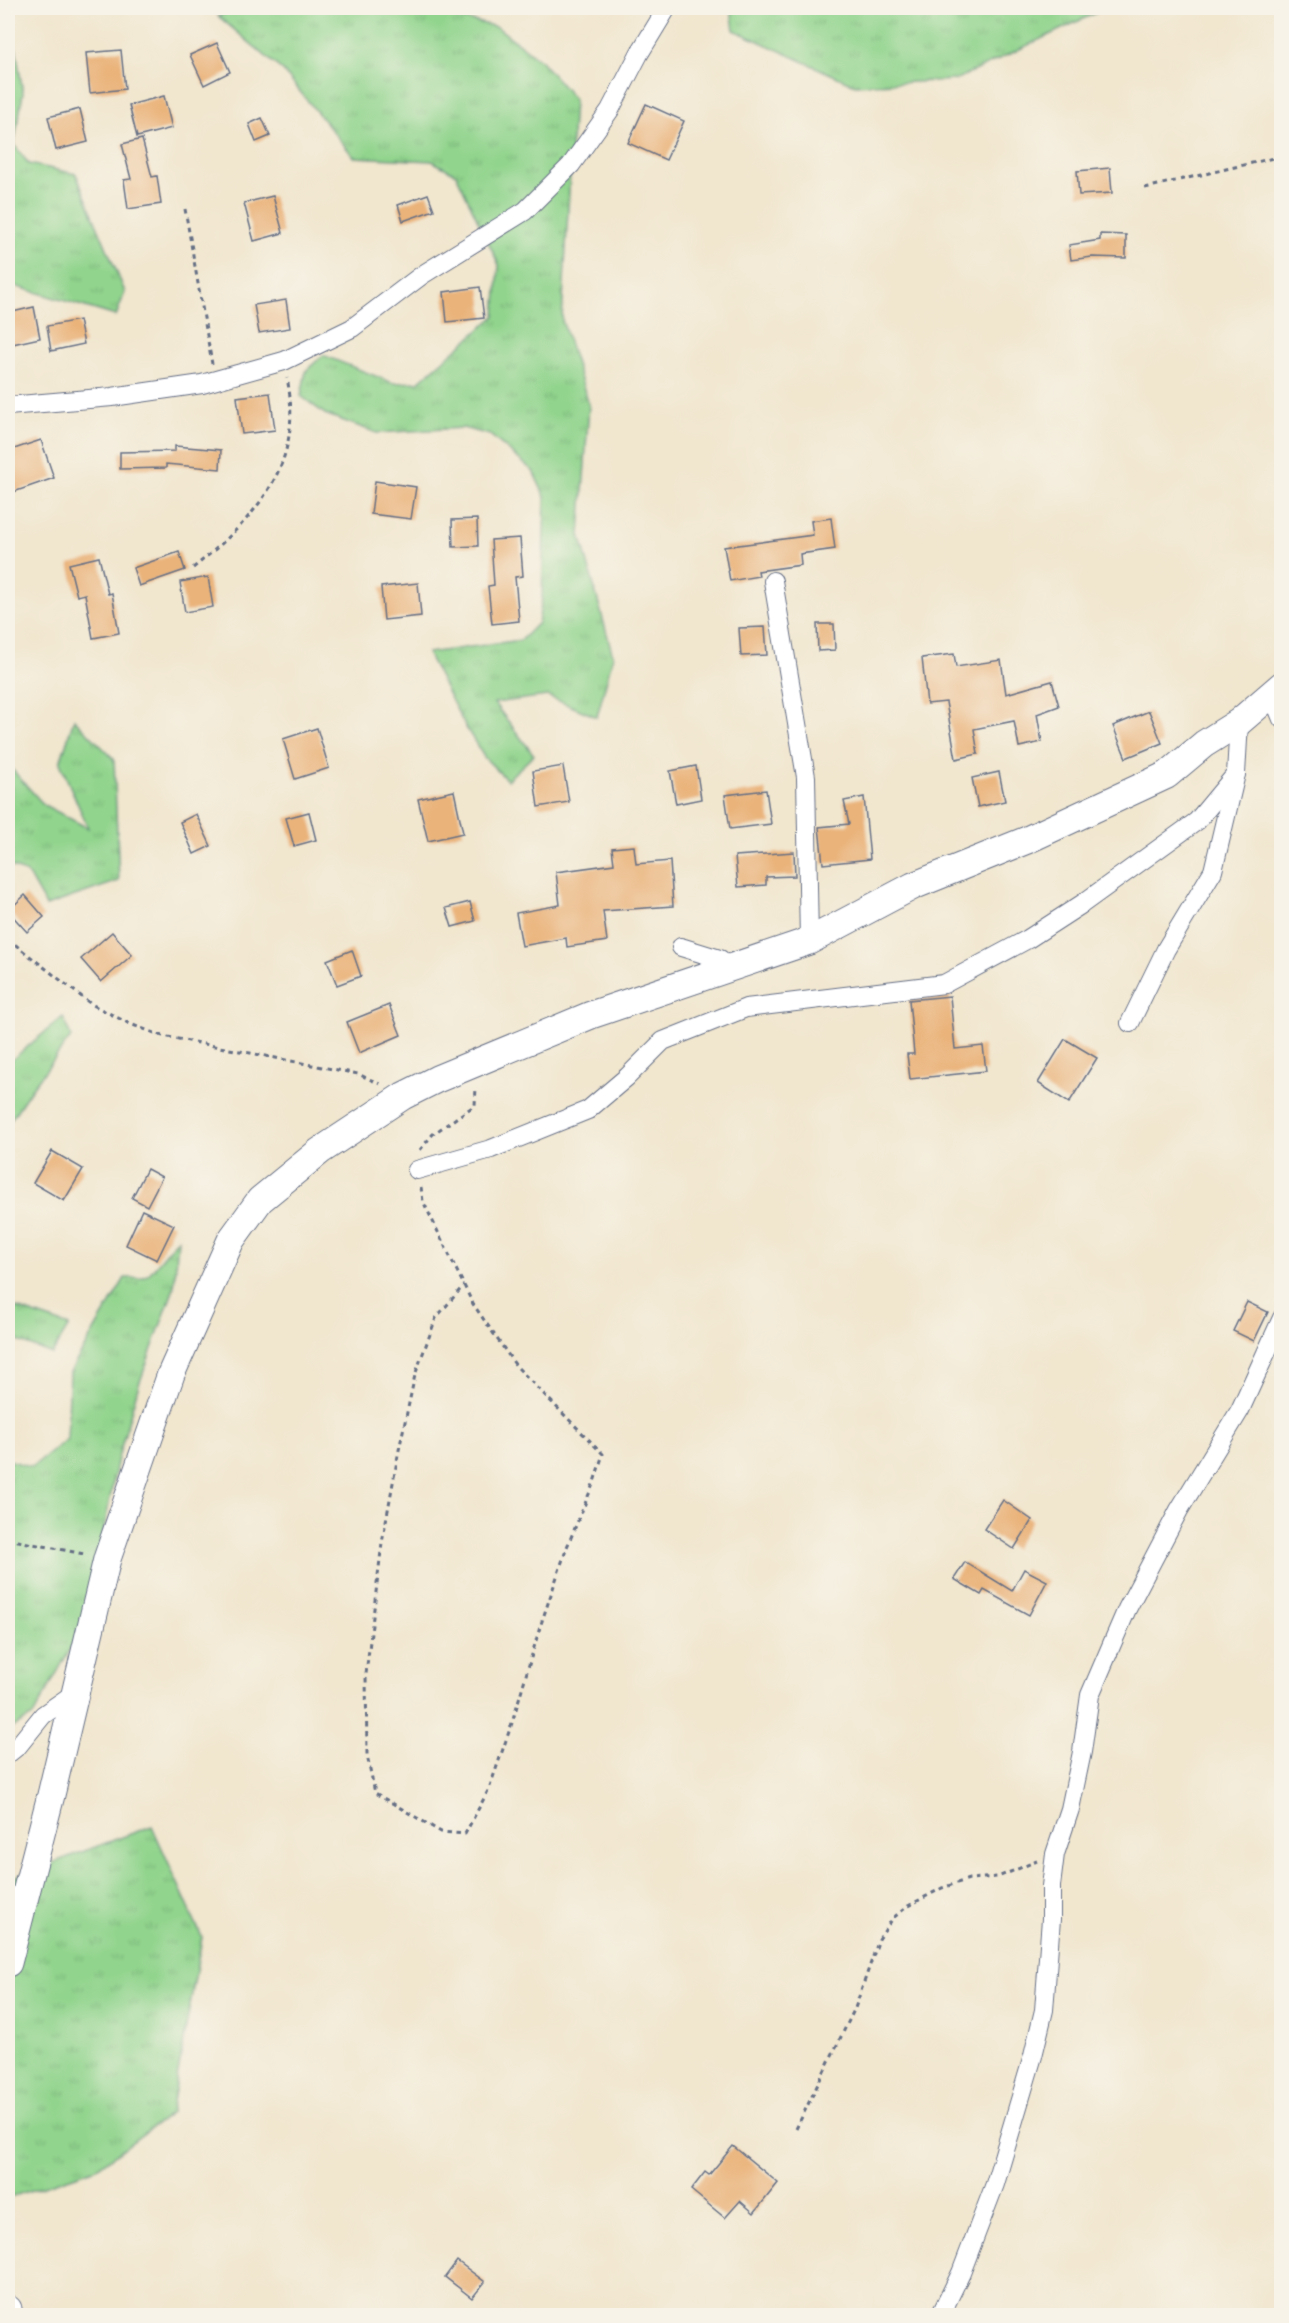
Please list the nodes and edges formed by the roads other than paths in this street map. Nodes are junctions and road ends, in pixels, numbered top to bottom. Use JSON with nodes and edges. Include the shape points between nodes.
{"nodes":[{"id":1,"x":667,"y":8,"type":"edge"},
{"id":2,"x":8,"y":406,"type":"edge"},
{"id":3,"x":773,"y":581,"type":"dead end"},
{"id":4,"x":1276,"y":688,"type":"edge"},
{"id":5,"x":1281,"y":719,"type":"edge"},
{"id":6,"x":1239,"y":722,"type":"junction"},
{"id":7,"x":1236,"y":774,"type":"junction"},
{"id":8,"x":809,"y":941,"type":"junction"},
{"id":9,"x":681,"y":948,"type":"dead end"},
{"id":10,"x":723,"y":971,"type":"junction"},
{"id":11,"x":1130,"y":1023,"type":"dead end"},
{"id":12,"x":417,"y":1170,"type":"road end"},
{"id":13,"x":1281,"y":1318,"type":"edge"},
{"id":14,"x":76,"y":1692,"type":"junction"},
{"id":15,"x":8,"y":1754,"type":"edge"},
{"id":16,"x":8,"y":1963,"type":"edge"},
{"id":17,"x":8,"y":2309,"type":"edge"},
{"id":18,"x":9,"y":2316,"type":"edge"},
{"id":19,"x":940,"y":2316,"type":"edge"}],
"edges":[{"from":1,"to":2,"type":"street","via":[[610,110],[571,165],[525,211],[422,275],[352,328],[284,361],[215,381],[112,397]]},
{"from":3,"to":8,"type":"street","via":[[806,777]]},
{"from":4,"to":5,"type":"street"},
{"from":4,"to":6,"type":"main road"},
{"from":6,"to":7,"type":"street"},
{"from":6,"to":8,"type":"main road","via":[[1204,744],[1167,775],[1027,840],[913,886]]},
{"from":7,"to":11,"type":"street","via":[[1213,871],[1166,949]]},
{"from":7,"to":12,"type":"street","via":[[1197,821],[1082,904],[1028,939],[944,984],[746,1008],[663,1041],[588,1110],[491,1149]]},
{"from":8,"to":10,"type":"main road"},
{"from":9,"to":10,"type":"street","via":[[720,959]]},
{"from":10,"to":14,"type":"main road","via":[[591,1015],[403,1096],[320,1151],[260,1200],[231,1240],[171,1374],[107,1559]]},
{"from":13,"to":19,"type":"street","via":[[1240,1410],[1179,1510],[1127,1609],[1090,1695],[1071,1809],[1055,1854],[1044,2010],[1033,2056],[995,2184]]},
{"from":14,"to":15,"type":"street","via":[[43,1715]]},
{"from":14,"to":16,"type":"main road"},
{"from":17,"to":18,"type":"main road"}]}
